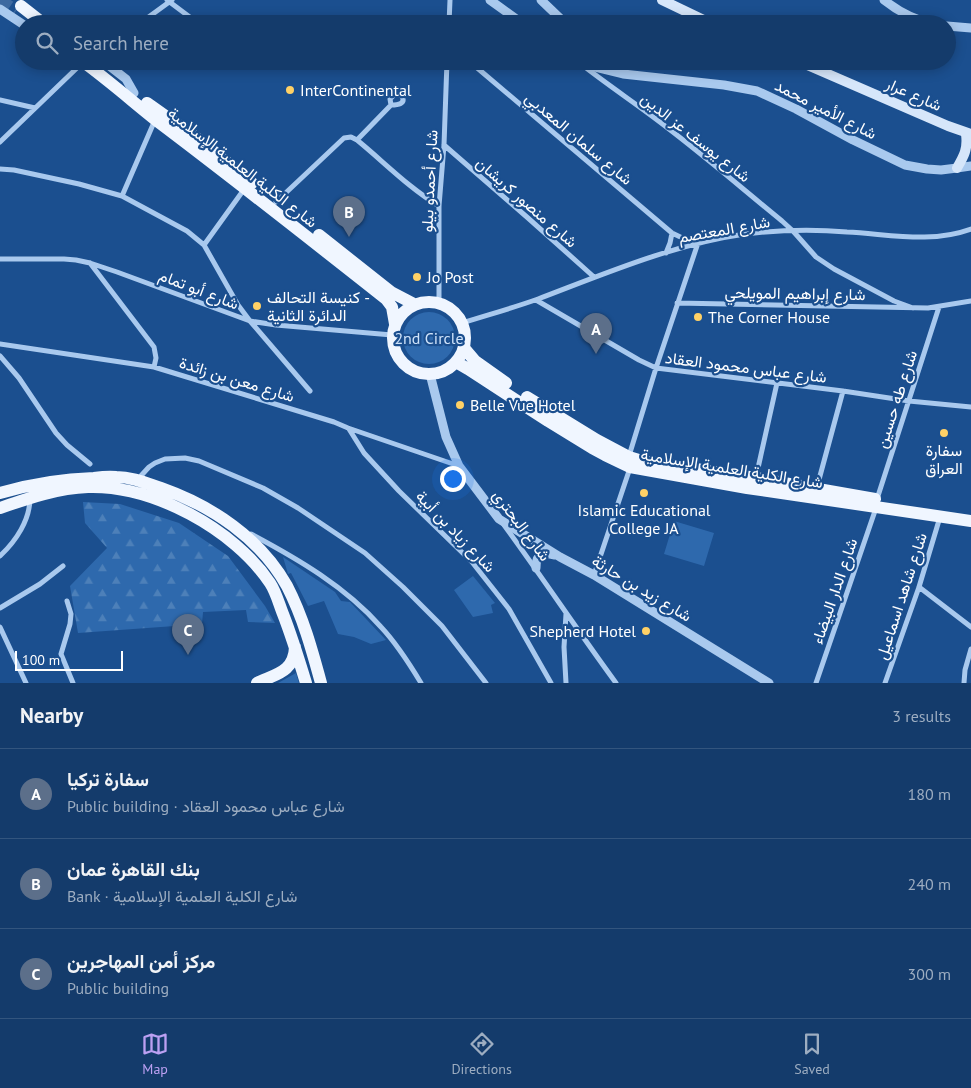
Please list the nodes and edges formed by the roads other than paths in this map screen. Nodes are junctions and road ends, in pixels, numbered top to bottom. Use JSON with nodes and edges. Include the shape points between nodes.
{"nodes":[{"id":1,"x":450,"y":0,"type":"edge"},
{"id":2,"x":490,"y":0,"type":"edge"},
{"id":3,"x":541,"y":0,"type":"edge"},
{"id":4,"x":662,"y":0,"type":"edge"},
{"id":5,"x":884,"y":0,"type":"edge"},
{"id":6,"x":169,"y":1,"type":"edge"},
{"id":7,"x":19,"y":5,"type":"edge"},
{"id":8,"x":0,"y":9,"type":"edge"},
{"id":9,"x":32,"y":15,"type":"edge"},
{"id":10,"x":36,"y":15,"type":"edge"},
{"id":11,"x":151,"y":15,"type":"edge"},
{"id":12,"x":187,"y":15,"type":"edge"},
{"id":13,"x":449,"y":15,"type":"edge"},
{"id":14,"x":511,"y":15,"type":"edge"},
{"id":15,"x":557,"y":15,"type":"edge"},
{"id":16,"x":693,"y":15,"type":"edge"},
{"id":17,"x":907,"y":15,"type":"edge"},
{"id":18,"x":15,"y":19,"type":"edge"},
{"id":19,"x":956,"y":27,"type":"edge"},
{"id":20,"x":971,"y":28,"type":"edge"},
{"id":21,"x":72,"y":70,"type":"edge"},
{"id":22,"x":90,"y":70,"type":"edge"},
{"id":23,"x":104,"y":70,"type":"edge"},
{"id":24,"x":114,"y":70,"type":"edge"},
{"id":25,"x":448,"y":70,"type":"edge"},
{"id":26,"x":480,"y":70,"type":"edge"},
{"id":27,"x":588,"y":70,"type":"edge"},
{"id":28,"x":607,"y":70,"type":"edge"},
{"id":29,"x":618,"y":70,"type":"edge"},
{"id":30,"x":819,"y":70,"type":"edge"},
{"id":31,"x":623,"y":74,"type":"junction"},
{"id":32,"x":131,"y":96,"type":"junction"},
{"id":33,"x":0,"y":100,"type":"edge"},
{"id":34,"x":391,"y":105,"type":"dead end"},
{"id":35,"x":35,"y":108,"type":"junction"},
{"id":36,"x":156,"y":120,"type":"junction"},
{"id":37,"x":968,"y":134,"type":"edge"},
{"id":38,"x":358,"y":140,"type":"junction"},
{"id":39,"x":0,"y":142,"type":"edge"},
{"id":40,"x":444,"y":145,"type":"junction"},
{"id":41,"x":971,"y":166,"type":"edge"},
{"id":42,"x":957,"y":168,"type":"junction"},
{"id":43,"x":0,"y":169,"type":"edge"},
{"id":44,"x":245,"y":188,"type":"junction"},
{"id":45,"x":122,"y":196,"type":"junction"},
{"id":46,"x":276,"y":202,"type":"junction"},
{"id":47,"x":439,"y":206,"type":"junction"},
{"id":48,"x":971,"y":229,"type":"edge"},
{"id":49,"x":792,"y":231,"type":"junction"},
{"id":50,"x":672,"y":233,"type":"junction"},
{"id":51,"x":696,"y":243,"type":"junction"},
{"id":52,"x":204,"y":245,"type":"junction"},
{"id":53,"x":666,"y":253,"type":"junction"},
{"id":54,"x":0,"y":259,"type":"edge"},
{"id":55,"x":90,"y":263,"type":"junction"},
{"id":56,"x":594,"y":277,"type":"junction"},
{"id":57,"x":536,"y":300,"type":"junction"},
{"id":58,"x":971,"y":301,"type":"edge"},
{"id":59,"x":677,"y":302,"type":"junction"},
{"id":60,"x":439,"y":303,"type":"junction"},
{"id":61,"x":414,"y":304,"type":"junction"},
{"id":62,"x":939,"y":307,"type":"junction"},
{"id":63,"x":912,"y":308,"type":"junction"},
{"id":64,"x":250,"y":321,"type":"junction"},
{"id":65,"x":462,"y":323,"type":"junction"},
{"id":66,"x":394,"y":329,"type":"junction"},
{"id":67,"x":0,"y":344,"type":"edge"},
{"id":68,"x":464,"y":348,"type":"junction"},
{"id":69,"x":0,"y":356,"type":"edge"},
{"id":70,"x":456,"y":362,"type":"junction"},
{"id":71,"x":154,"y":367,"type":"junction"},
{"id":72,"x":656,"y":368,"type":"junction"},
{"id":73,"x":430,"y":374,"type":"junction"},
{"id":74,"x":777,"y":383,"type":"junction"},
{"id":75,"x":310,"y":391,"type":"dead end"},
{"id":76,"x":843,"y":391,"type":"junction"},
{"id":77,"x":909,"y":401,"type":"junction"},
{"id":78,"x":971,"y":407,"type":"edge"},
{"id":79,"x":348,"y":428,"type":"junction"},
{"id":80,"x":629,"y":462,"type":"junction"},
{"id":81,"x":90,"y":464,"type":"dead end"},
{"id":82,"x":459,"y":466,"type":"junction"},
{"id":83,"x":756,"y":478,"type":"junction"},
{"id":84,"x":138,"y":480,"type":"junction"},
{"id":85,"x":817,"y":488,"type":"junction"},
{"id":86,"x":0,"y":492,"type":"edge"},
{"id":87,"x":30,"y":498,"type":"junction"},
{"id":88,"x":877,"y":503,"type":"junction"},
{"id":89,"x":0,"y":508,"type":"edge"},
{"id":90,"x":971,"y":513,"type":"edge"},
{"id":91,"x":940,"y":516,"type":"junction"},
{"id":92,"x":500,"y":519,"type":"junction"},
{"id":93,"x":971,"y":521,"type":"edge"},
{"id":94,"x":233,"y":526,"type":"junction"},
{"id":95,"x":0,"y":556,"type":"edge"},
{"id":96,"x":560,"y":557,"type":"junction"},
{"id":97,"x":63,"y":566,"type":"dead end"},
{"id":98,"x":536,"y":568,"type":"junction"},
{"id":99,"x":594,"y":575,"type":"junction"},
{"id":100,"x":919,"y":587,"type":"junction"},
{"id":101,"x":68,"y":601,"type":"dead end"},
{"id":102,"x":0,"y":608,"type":"edge"},
{"id":103,"x":566,"y":613,"type":"junction"},
{"id":104,"x":0,"y":627,"type":"edge"},
{"id":105,"x":971,"y":627,"type":"edge"},
{"id":106,"x":295,"y":645,"type":"junction"},
{"id":107,"x":971,"y":649,"type":"edge"},
{"id":108,"x":26,"y":683,"type":"edge"},
{"id":109,"x":73,"y":683,"type":"edge"},
{"id":110,"x":257,"y":683,"type":"edge"},
{"id":111,"x":306,"y":683,"type":"edge"},
{"id":112,"x":321,"y":683,"type":"edge"},
{"id":113,"x":421,"y":683,"type":"edge"},
{"id":114,"x":486,"y":683,"type":"edge"},
{"id":115,"x":551,"y":683,"type":"edge"},
{"id":116,"x":566,"y":683,"type":"edge"},
{"id":117,"x":616,"y":683,"type":"edge"},
{"id":118,"x":769,"y":683,"type":"edge"},
{"id":119,"x":816,"y":683,"type":"edge"},
{"id":120,"x":885,"y":683,"type":"edge"},
{"id":121,"x":964,"y":683,"type":"edge"}],
"edges":[{"from":1,"to":13,"type":"street"},
{"from":2,"to":14,"type":"street"},
{"from":3,"to":15,"type":"street"},
{"from":4,"to":16,"type":"main road"},
{"from":5,"to":17,"type":"street"},
{"from":6,"to":11,"type":"street"},
{"from":6,"to":12,"type":"street"},
{"from":7,"to":9,"type":"main road"},
{"from":7,"to":10,"type":"street"},
{"from":8,"to":18,"type":"street"},
{"from":19,"to":20,"type":"street"},
{"from":21,"to":35,"type":"street"},
{"from":22,"to":32,"type":"main road","name":"شارع الكلية العلمية الإسلامية"},
{"from":23,"to":32,"type":"main road","name":"شارع الكلية العلمية الإسلامية"},
{"from":24,"to":32,"type":"street","via":[[126,79]]},
{"from":25,"to":40,"type":"street","name":"شارع أحمدو بيلو"},
{"from":26,"to":50,"type":"street","name":"شارع سلمان المعدبي"},
{"from":27,"to":49,"type":"street","name":"شارع يوسف عز الدين","via":[[667,128]]},
{"from":28,"to":31,"type":"street","name":"شارع الأمير محمد"},
{"from":29,"to":31,"type":"street"},
{"from":30,"to":37,"type":"main road","name":"شارع عرار"},
{"from":31,"to":42,"type":"street","name":"شارع الأمير محمد","via":[[724,84],[757,91],[905,165],[940,170]]},
{"from":32,"to":36,"type":"main road","name":"شارع الكلية العلمية الإسلامية"},
{"from":32,"to":46,"type":"main road","name":"شارع الكلية العلمية الإسلامية","via":[[202,142]]},
{"from":33,"to":35,"type":"street"},
{"from":34,"to":38,"type":"street"},
{"from":35,"to":39,"type":"street"},
{"from":36,"to":44,"type":"main road","name":"شارع الكلية العلمية الإسلامية"},
{"from":36,"to":45,"type":"street"},
{"from":37,"to":42,"type":"main road","via":[[966,149]]},
{"from":38,"to":46,"type":"street","via":[[344,138]]},
{"from":38,"to":47,"type":"street"},
{"from":40,"to":47,"type":"street","name":"شارع أحمدو بيلو"},
{"from":40,"to":56,"type":"street","name":"شارع منصور كريشان"},
{"from":41,"to":42,"type":"street","name":"شارع الأمير محمد"},
{"from":43,"to":45,"type":"street"},
{"from":44,"to":52,"type":"street"},
{"from":44,"to":66,"type":"main road","name":"شارع الكلية العلمية الإسلامية","via":[[386,299],[392,307]]},
{"from":45,"to":52,"type":"street","via":[[187,231]]},
{"from":46,"to":61,"type":"main road","name":"شارع الكلية العلمية الإسلامية","via":[[391,292]]},
{"from":47,"to":60,"type":"street","name":"شارع أحمدو بيلو"},
{"from":48,"to":49,"type":"street","name":"شارع المعتصم","via":[[951,235],[919,238],[840,231]]},
{"from":49,"to":51,"type":"street","name":"شارع المعتصم","via":[[745,234]]},
{"from":49,"to":63,"type":"street","name":"شارع يوسف عز الدين","via":[[816,258]]},
{"from":50,"to":51,"type":"street","name":"شارع سلمان المعدبي"},
{"from":50,"to":53,"type":"street"},
{"from":51,"to":53,"type":"street","name":"شارع المعتصم"},
{"from":51,"to":59,"type":"street"},
{"from":52,"to":64,"type":"street"},
{"from":53,"to":56,"type":"street","name":"شارع المعتصم"},
{"from":54,"to":55,"type":"street","name":"شارع أبو تمام","via":[[64,259]]},
{"from":55,"to":64,"type":"street","name":"شارع أبو تمام"},
{"from":55,"to":71,"type":"street","via":[[154,346]]},
{"from":56,"to":57,"type":"street","name":"شارع المعتصم"},
{"from":57,"to":65,"type":"street","name":"شارع المعتصم"},
{"from":57,"to":72,"type":"street","name":"شارع عباس محمود العقاد"},
{"from":58,"to":62,"type":"street","name":"شارع إبراهيم المويلحي"},
{"from":59,"to":63,"type":"street","name":"شارع إبراهيم المويلحي"},
{"from":59,"to":72,"type":"street"},
{"from":60,"to":61,"type":"main road"},
{"from":60,"to":65,"type":"main road","via":[[451,308]]},
{"from":61,"to":66,"type":"main road","via":[[399,316]]},
{"from":62,"to":63,"type":"street","name":"شارع إبراهيم المويلحي"},
{"from":62,"to":77,"type":"street","name":"شارع طه حسين"},
{"from":64,"to":66,"type":"street","name":"شارع أبو تمام","via":[[276,325]]},
{"from":64,"to":75,"type":"street"},
{"from":65,"to":68,"type":"main road"},
{"from":66,"to":73,"type":"main road","via":[[393,343],[399,358],[412,370]]},
{"from":67,"to":71,"type":"street","name":"شارع معن بن زائدة"},
{"from":68,"to":70,"type":"main road"},
{"from":68,"to":80,"type":"main road","name":"شارع الكلية العلمية الإسلامية","via":[[488,371]]},
{"from":69,"to":81,"type":"street","via":[[56,433]]},
{"from":70,"to":73,"type":"main road"},
{"from":70,"to":80,"type":"main road","name":"شارع الكلية العلمية الإسلامية","via":[[605,456]]},
{"from":71,"to":79,"type":"street","name":"شارع معن بن زائدة"},
{"from":72,"to":74,"type":"street","name":"شارع عباس محمود العقاد"},
{"from":72,"to":80,"type":"street"},
{"from":73,"to":82,"type":"street","name":"شارع البحتري","via":[[446,437]]},
{"from":74,"to":76,"type":"street","name":"شارع عباس محمود العقاد"},
{"from":74,"to":83,"type":"street"},
{"from":76,"to":77,"type":"street","name":"شارع عباس محمود العقاد"},
{"from":76,"to":85,"type":"street"},
{"from":77,"to":78,"type":"street","name":"شارع عباس محمود العقاد"},
{"from":77,"to":88,"type":"street","name":"شارع طه حسين"},
{"from":79,"to":82,"type":"street","name":"شارع معن بن زائدة"},
{"from":79,"to":115,"type":"street","name":"شارع زياد بن أبية","via":[[364,453],[482,574],[509,610]]},
{"from":80,"to":83,"type":"main road","name":"شارع الكلية العلمية الإسلامية","via":[[642,461]]},
{"from":80,"to":88,"type":"main road","name":"شارع الكلية العلمية الإسلامية","via":[[747,488]]},
{"from":80,"to":99,"type":"street"},
{"from":82,"to":92,"type":"street","name":"شارع البحتري"},
{"from":83,"to":85,"type":"main road","name":"شارع الكلية العلمية الإسلامية"},
{"from":84,"to":86,"type":"main road","via":[[70,478]]},
{"from":84,"to":94,"type":"main road","via":[[202,506]]},
{"from":84,"to":114,"type":"street","via":[[155,462],[185,458],[263,488],[298,508],[365,553],[403,587],[442,626]]},
{"from":85,"to":88,"type":"main road","name":"شارع الكلية العلمية الإسلامية"},
{"from":87,"to":89,"type":"main road"},
{"from":87,"to":95,"type":"street","via":[[23,526]]},
{"from":87,"to":106,"type":"main road","via":[[64,489],[95,487],[125,490],[166,502],[216,529],[240,549],[271,585]]},
{"from":88,"to":90,"type":"main road","name":"شارع الكلية العلمية الإسلامية"},
{"from":88,"to":91,"type":"main road","name":"شارع الكلية العلمية الإسلامية"},
{"from":88,"to":119,"type":"street","name":"شارع الدار البيضاء"},
{"from":91,"to":93,"type":"main road","name":"شارع الكلية العلمية الإسلامية"},
{"from":91,"to":100,"type":"street","name":"شارع شاهد اسماعيل"},
{"from":92,"to":96,"type":"street","name":"شارع زيد بن حارثة"},
{"from":92,"to":98,"type":"street","name":"شارع البحتري"},
{"from":94,"to":112,"type":"main road","via":[[265,555],[286,586],[306,630]]},
{"from":94,"to":113,"type":"street","via":[[316,572],[355,601],[391,638]]},
{"from":96,"to":98,"type":"street","via":[[542,554],[536,560]]},
{"from":96,"to":99,"type":"street","name":"شارع زيد بن حارثة"},
{"from":97,"to":102,"type":"street"},
{"from":98,"to":103,"type":"street","name":"شارع البحتري"},
{"from":99,"to":118,"type":"street","name":"شارع زيد بن حارثة"},
{"from":100,"to":105,"type":"street"},
{"from":100,"to":120,"type":"street","name":"شارع شاهد اسماعيل"},
{"from":101,"to":109,"type":"street","via":[[70,624],[61,654]]},
{"from":103,"to":116,"type":"street"},
{"from":103,"to":117,"type":"street","name":"شارع البحتري"},
{"from":104,"to":108,"type":"street"},
{"from":106,"to":110,"type":"main road","via":[[290,665]]},
{"from":106,"to":111,"type":"main road"},
{"from":107,"to":121,"type":"street","via":[[964,670]]}]}
